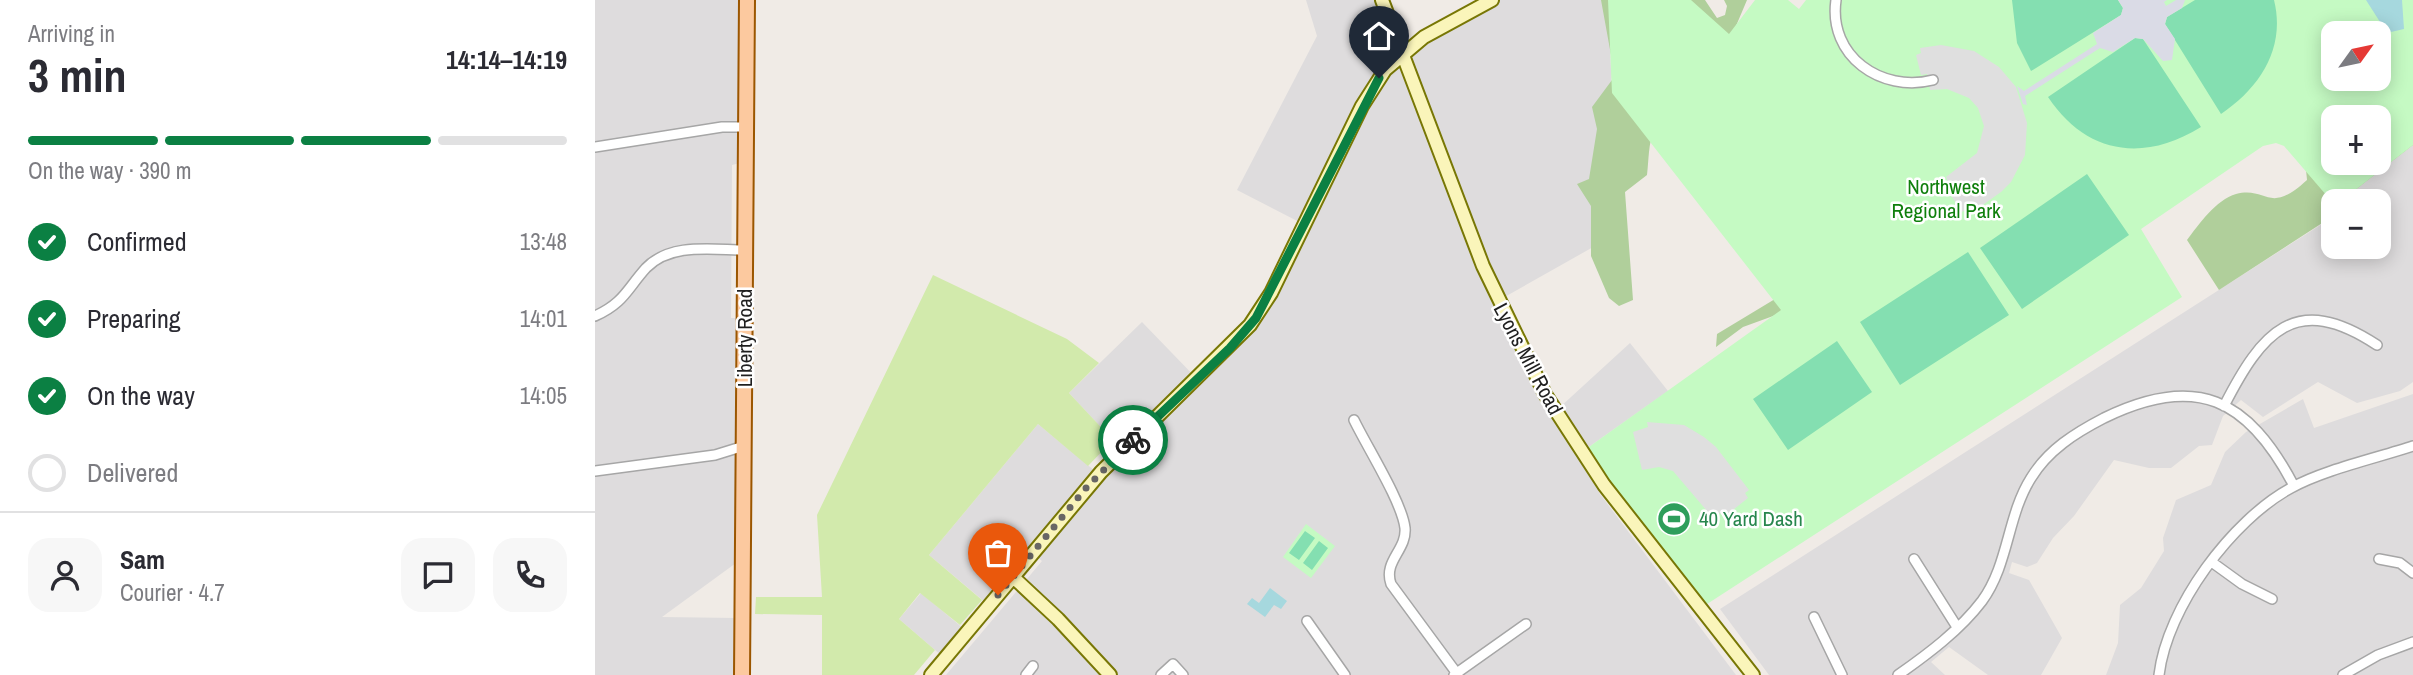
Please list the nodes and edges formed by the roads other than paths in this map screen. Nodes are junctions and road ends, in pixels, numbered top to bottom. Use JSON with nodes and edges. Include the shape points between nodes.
{"nodes":[{"id":1,"x":747,"y":0,"type":"edge"},
{"id":2,"x":1383,"y":0,"type":"edge"},
{"id":3,"x":1492,"y":0,"type":"edge"},
{"id":4,"x":1836,"y":0,"type":"edge"},
{"id":5,"x":1400,"y":54,"type":"junction"},
{"id":6,"x":1933,"y":80,"type":"dead end"},
{"id":7,"x":746,"y":127,"type":"junction"},
{"id":8,"x":595,"y":147,"type":"edge"},
{"id":9,"x":746,"y":250,"type":"junction"},
{"id":10,"x":595,"y":316,"type":"edge"},
{"id":11,"x":2377,"y":345,"type":"dead end"},
{"id":12,"x":2224,"y":406,"type":"junction"},
{"id":13,"x":1355,"y":420,"type":"dead end"},
{"id":14,"x":744,"y":446,"type":"junction"},
{"id":15,"x":2413,"y":446,"type":"edge"},
{"id":16,"x":595,"y":471,"type":"edge"},
{"id":17,"x":2294,"y":486,"type":"junction"},
{"id":18,"x":1914,"y":559,"type":"dead end"},
{"id":19,"x":2379,"y":559,"type":"dead end"},
{"id":20,"x":2213,"y":563,"type":"junction"},
{"id":21,"x":2413,"y":573,"type":"edge"},
{"id":22,"x":1013,"y":577,"type":"junction"},
{"id":23,"x":2272,"y":599,"type":"dead end"},
{"id":24,"x":1814,"y":617,"type":"dead end"},
{"id":25,"x":1307,"y":621,"type":"dead end"},
{"id":26,"x":1526,"y":624,"type":"dead end"},
{"id":27,"x":1957,"y":626,"type":"junction"},
{"id":28,"x":2413,"y":642,"type":"edge"},
{"id":29,"x":1033,"y":666,"type":"dead end"},
{"id":30,"x":1457,"y":674,"type":"edge"},
{"id":31,"x":742,"y":675,"type":"edge"},
{"id":32,"x":931,"y":675,"type":"edge"},
{"id":33,"x":1026,"y":675,"type":"edge"},
{"id":34,"x":1110,"y":675,"type":"edge"},
{"id":35,"x":1161,"y":675,"type":"edge"},
{"id":36,"x":1183,"y":675,"type":"edge"},
{"id":37,"x":1345,"y":675,"type":"edge"},
{"id":38,"x":1753,"y":675,"type":"edge"},
{"id":39,"x":1842,"y":675,"type":"edge"},
{"id":40,"x":1898,"y":675,"type":"edge"},
{"id":41,"x":2159,"y":675,"type":"edge"},
{"id":42,"x":2343,"y":675,"type":"edge"}],
"edges":[{"from":1,"to":7,"type":"main road","name":"Liberty Road"},
{"from":2,"to":5,"type":"street","name":"Lyons Mill Road"},
{"from":3,"to":5,"type":"street"},
{"from":4,"to":6,"type":"street","via":[[1840,37],[1860,65],[1895,83]]},
{"from":5,"to":22,"type":"street","via":[[1367,97],[1256,318],[1101,472]]},
{"from":5,"to":38,"type":"street","name":"Lyons Mill Road","via":[[1492,288],[1551,405],[1617,502]]},
{"from":7,"to":8,"type":"street"},
{"from":7,"to":9,"type":"main road","name":"Liberty Road"},
{"from":9,"to":10,"type":"street","via":[[666,254],[644,270],[624,299]]},
{"from":9,"to":14,"type":"main road","name":"Liberty Road"},
{"from":11,"to":12,"type":"street","via":[[2323,320],[2281,330],[2248,360]]},
{"from":12,"to":17,"type":"street","via":[[2260,432]]},
{"from":12,"to":27,"type":"street","via":[[2175,395],[2137,402],[2054,450],[2023,492],[1994,581]]},
{"from":13,"to":30,"type":"street","via":[[1403,522],[1404,541],[1388,569],[1391,584]]},
{"from":14,"to":16,"type":"street","via":[[715,455]]},
{"from":14,"to":31,"type":"main road","name":"Liberty Road"},
{"from":15,"to":17,"type":"street"},
{"from":17,"to":20,"type":"street","via":[[2252,514]]},
{"from":18,"to":27,"type":"street"},
{"from":19,"to":21,"type":"street","via":[[2400,563]]},
{"from":20,"to":23,"type":"street"},
{"from":20,"to":41,"type":"street","via":[[2174,622]]},
{"from":22,"to":32,"type":"street"},
{"from":22,"to":34,"type":"street"},
{"from":24,"to":39,"type":"street"},
{"from":25,"to":37,"type":"street"},
{"from":26,"to":30,"type":"street"},
{"from":27,"to":40,"type":"street"},
{"from":28,"to":42,"type":"street"},
{"from":29,"to":33,"type":"street"},
{"from":35,"to":36,"type":"street","via":[[1173,664]]}]}
